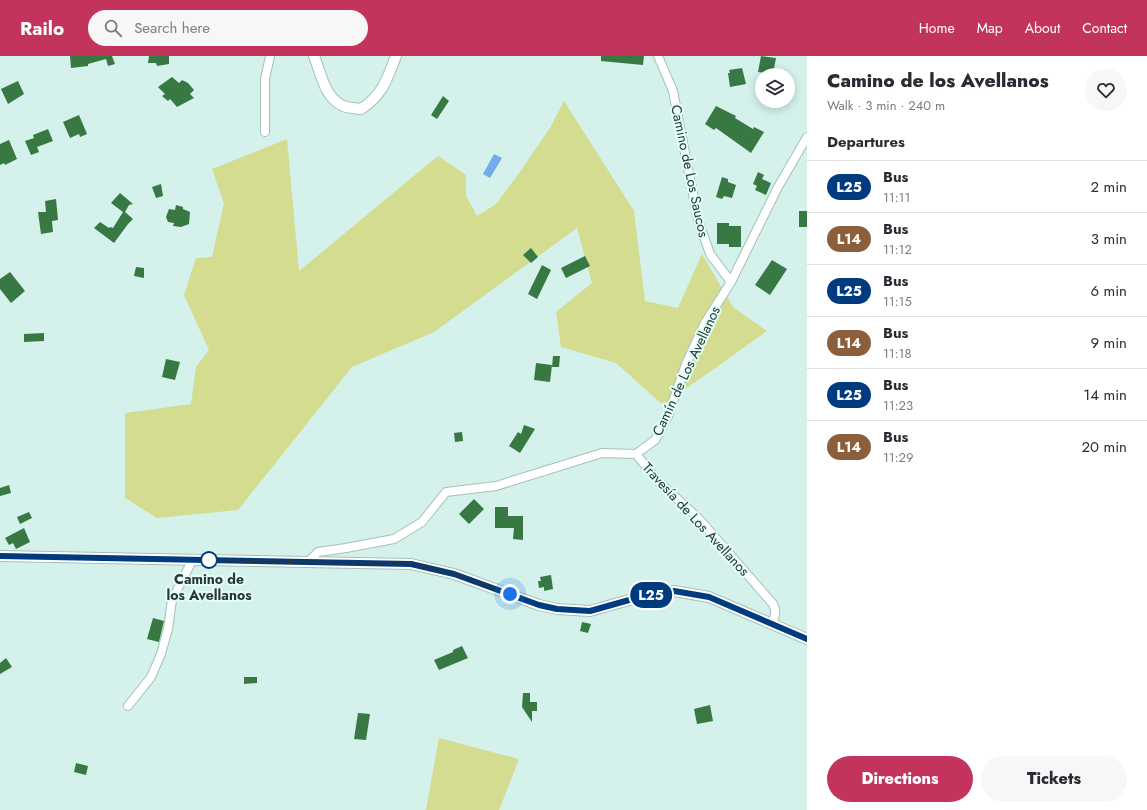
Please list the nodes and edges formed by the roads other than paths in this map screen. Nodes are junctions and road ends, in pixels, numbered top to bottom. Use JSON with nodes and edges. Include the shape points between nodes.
{"nodes":[{"id":1,"x":270,"y":56,"type":"edge"},
{"id":2,"x":314,"y":56,"type":"edge"},
{"id":3,"x":396,"y":56,"type":"edge"},
{"id":4,"x":658,"y":56,"type":"edge"},
{"id":5,"x":265,"y":132,"type":"dead end"},
{"id":6,"x":807,"y":137,"type":"edge"},
{"id":7,"x":731,"y":282,"type":"junction"},
{"id":8,"x":636,"y":454,"type":"junction"},
{"id":9,"x":0,"y":556,"type":"edge"},
{"id":10,"x":193,"y":560,"type":"junction"},
{"id":11,"x":308,"y":562,"type":"junction"},
{"id":12,"x":772,"y":624,"type":"junction"},
{"id":13,"x":807,"y":639,"type":"edge"},
{"id":14,"x":128,"y":706,"type":"dead end"}],
"edges":[{"from":1,"to":5,"type":"street","via":[[265,79]]},
{"from":2,"to":3,"type":"street","via":[[331,97],[343,106],[361,109],[373,102],[384,86]]},
{"from":4,"to":7,"type":"street","name":"Camino de Los Saucos","via":[[672,90],[698,220],[710,254]]},
{"from":6,"to":7,"type":"street","name":"Camín de Los Avellanos","via":[[778,187]]},
{"from":7,"to":8,"type":"street","name":"Camín de Los Avellanos","via":[[705,323],[686,364],[668,416],[655,440]]},
{"from":8,"to":11,"type":"street","via":[[602,453],[496,486],[446,492],[422,522],[394,539],[318,552]]},
{"from":8,"to":12,"type":"street","name":"Travesía de Los Avellanos","via":[[658,481],[699,519],[773,604],[776,616]]},
{"from":9,"to":10,"type":"street"},
{"from":10,"to":11,"type":"street"},
{"from":10,"to":14,"type":"street","via":[[172,600],[161,654],[151,676]]},
{"from":11,"to":12,"type":"street","via":[[411,564],[454,574],[539,605],[557,609],[590,611],[647,595],[674,591],[709,597]]},
{"from":12,"to":13,"type":"street"}]}
